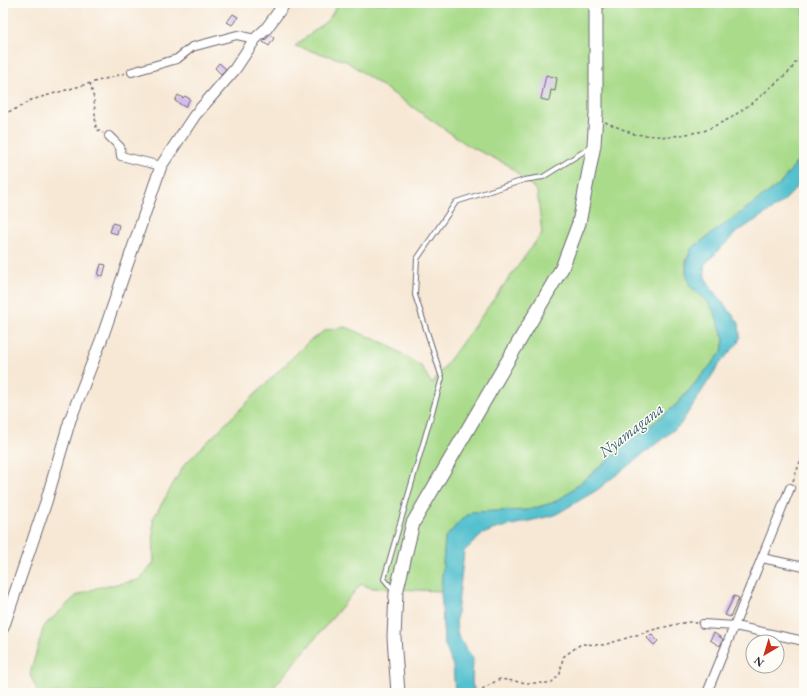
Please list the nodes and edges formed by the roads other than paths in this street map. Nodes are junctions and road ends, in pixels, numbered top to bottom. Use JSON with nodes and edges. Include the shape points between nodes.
{"nodes":[{"id":1,"x":285,"y":3,"type":"edge"},
{"id":2,"x":596,"y":3,"type":"edge"},
{"id":3,"x":255,"y":39,"type":"junction"},
{"id":4,"x":132,"y":72,"type":"road end"},
{"id":5,"x":109,"y":136,"type":"road end"},
{"id":6,"x":594,"y":145,"type":"junction"},
{"id":7,"x":161,"y":166,"type":"junction"},
{"id":8,"x":790,"y":488,"type":"road end"},
{"id":9,"x":762,"y":558,"type":"junction"},
{"id":10,"x":804,"y":567,"type":"edge"},
{"id":11,"x":396,"y":593,"type":"junction"},
{"id":12,"x":703,"y":624,"type":"road end"},
{"id":13,"x":734,"y":626,"type":"junction"},
{"id":14,"x":3,"y":628,"type":"edge"},
{"id":15,"x":804,"y":641,"type":"edge"},
{"id":16,"x":398,"y":693,"type":"edge"},
{"id":17,"x":706,"y":693,"type":"edge"}],
"edges":[{"from":1,"to":3,"type":"street","via":[[266,29]]},
{"from":2,"to":6,"type":"main road"},
{"from":3,"to":4,"type":"street","via":[[237,35],[192,47],[177,59]]},
{"from":3,"to":7,"type":"street","via":[[235,69],[195,115]]},
{"from":5,"to":7,"type":"street","via":[[120,147],[121,156]]},
{"from":6,"to":11,"type":"main road","via":[[579,223],[562,268],[412,523]]},
{"from":6,"to":11,"type":"lane","via":[[543,178],[524,180],[456,202],[417,259],[415,295],[442,378],[384,579]]},
{"from":7,"to":14,"type":"street","via":[[102,338],[70,420],[46,502]]},
{"from":8,"to":9,"type":"street"},
{"from":9,"to":10,"type":"street"},
{"from":9,"to":13,"type":"street"},
{"from":11,"to":16,"type":"main road","via":[[394,636]]},
{"from":12,"to":13,"type":"street"},
{"from":13,"to":15,"type":"street"},
{"from":13,"to":17,"type":"street"}]}
